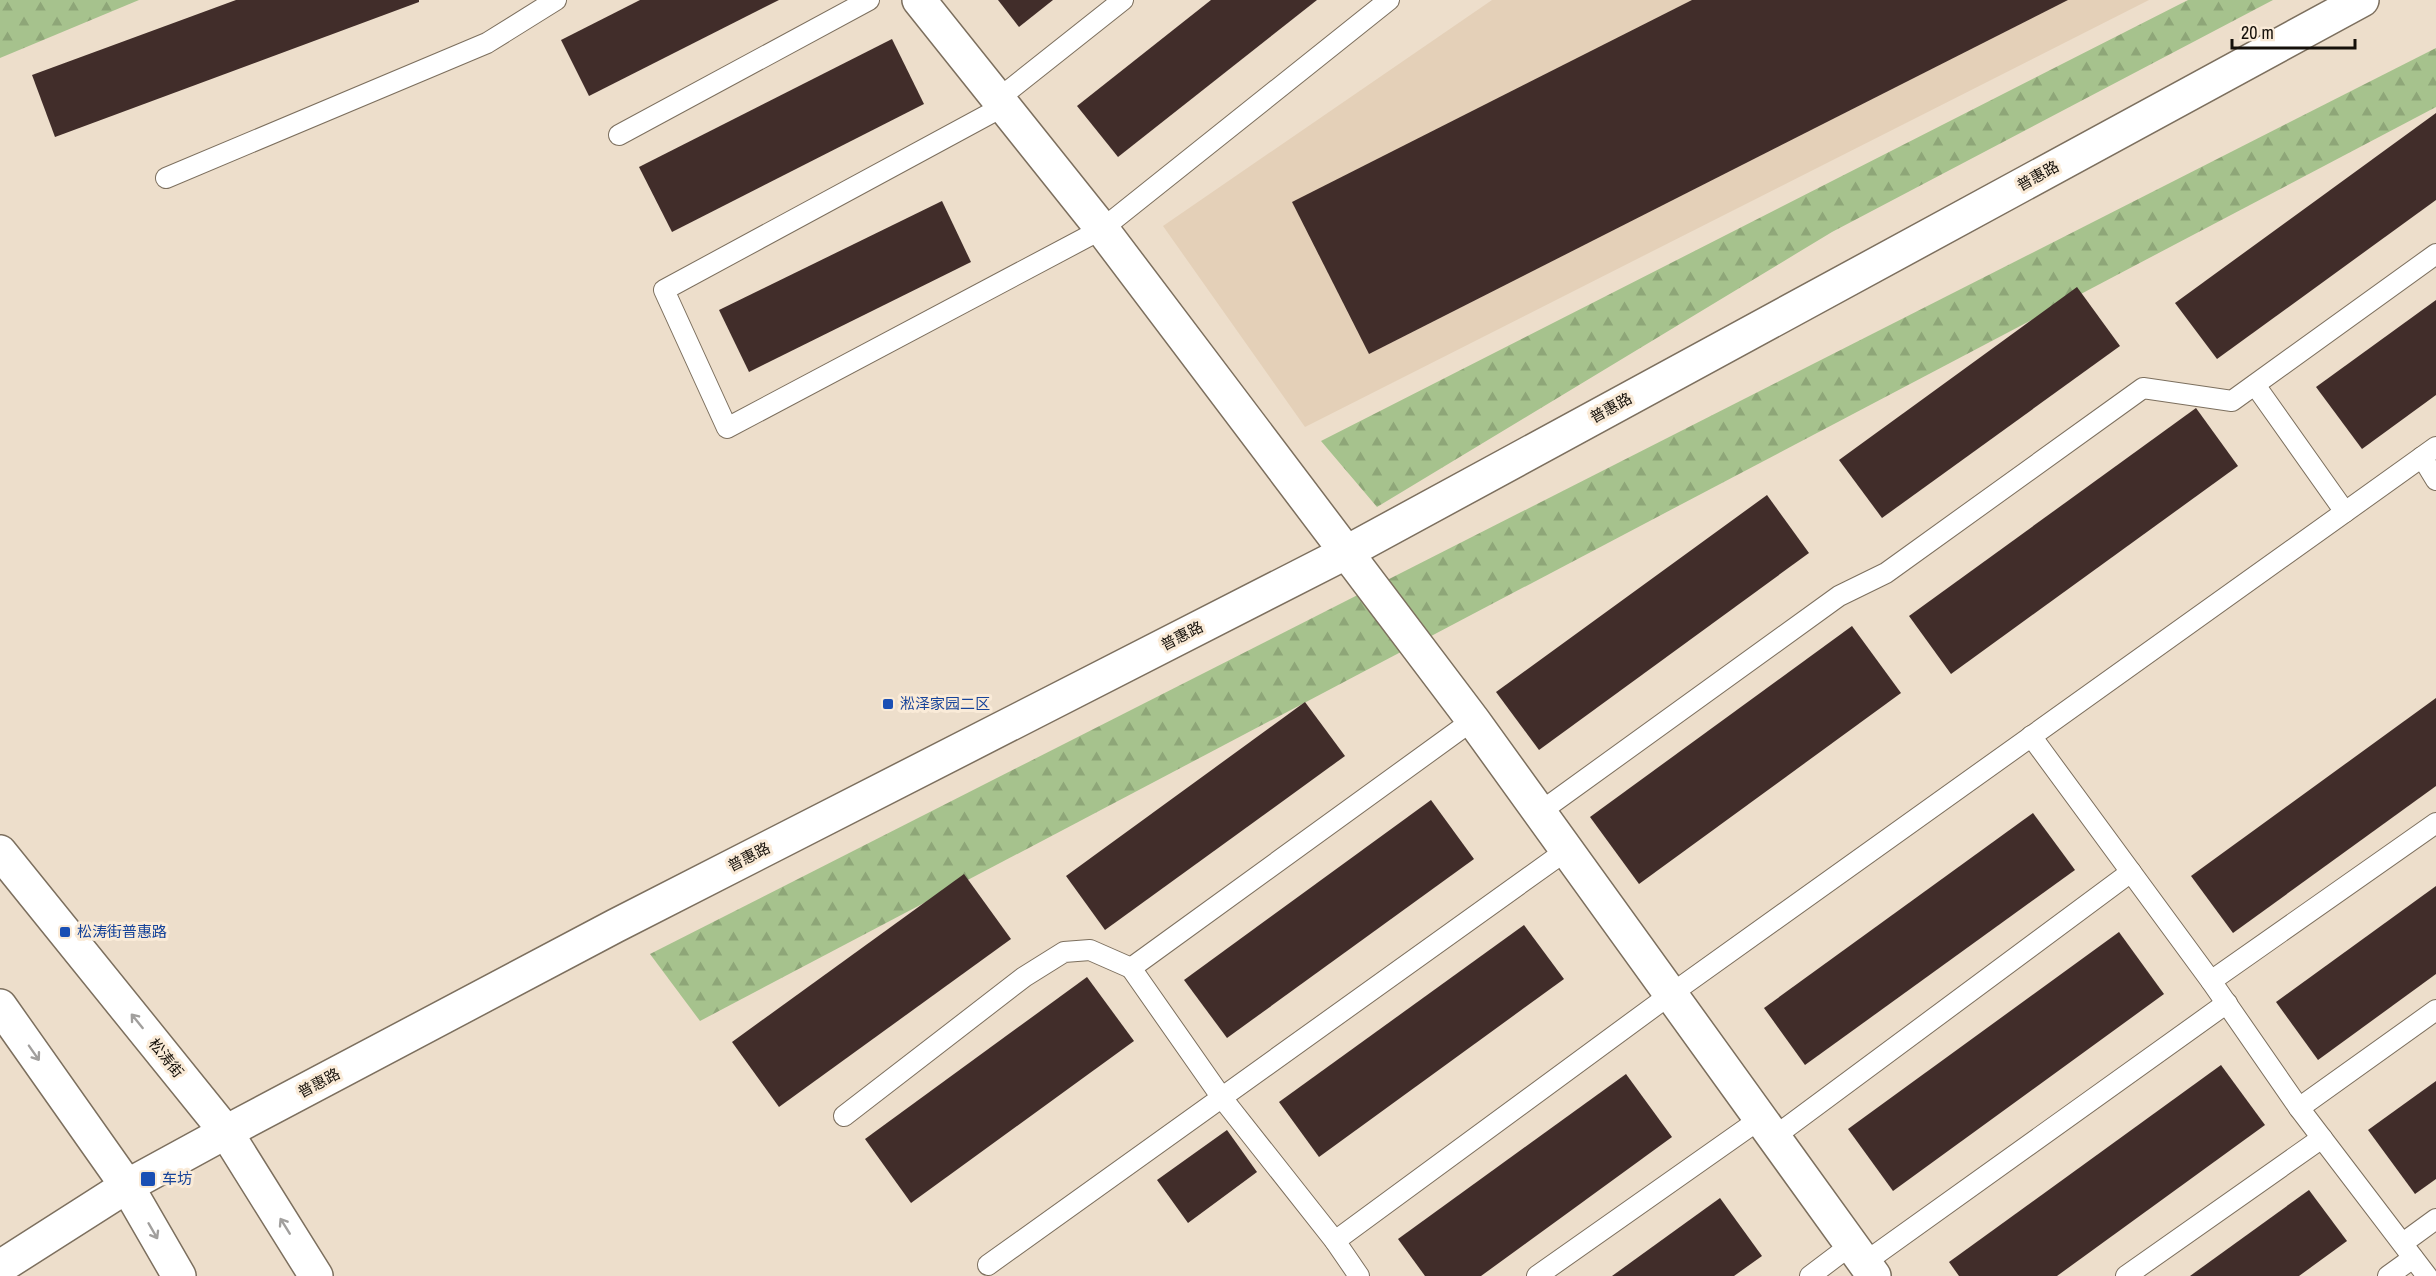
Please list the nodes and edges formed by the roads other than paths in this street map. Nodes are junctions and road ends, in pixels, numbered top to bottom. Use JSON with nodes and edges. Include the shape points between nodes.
{"nodes":[{"id":1,"x":555,"y":0,"type":"edge"},
{"id":2,"x":869,"y":0,"type":"edge"},
{"id":3,"x":919,"y":0,"type":"edge"},
{"id":4,"x":1123,"y":0,"type":"edge"},
{"id":5,"x":1389,"y":0,"type":"edge"},
{"id":6,"x":2362,"y":0,"type":"edge"},
{"id":7,"x":1001,"y":102,"type":"junction"},
{"id":8,"x":619,"y":135,"type":"dead end"},
{"id":9,"x":166,"y":178,"type":"dead end"},
{"id":10,"x":1102,"y":229,"type":"junction"},
{"id":11,"x":2436,"y":254,"type":"edge"},
{"id":12,"x":2255,"y":384,"type":"junction"},
{"id":13,"x":2429,"y":452,"type":"edge"},
{"id":14,"x":2436,"y":480,"type":"edge"},
{"id":15,"x":2345,"y":512,"type":"junction"},
{"id":16,"x":1347,"y":552,"type":"junction"},
{"id":17,"x":1473,"y":720,"type":"junction"},
{"id":18,"x":2031,"y":736,"type":"junction"},
{"id":19,"x":1540,"y":812,"type":"junction"},
{"id":20,"x":2436,"y":823,"type":"edge"},
{"id":21,"x":1567,"y":850,"type":"junction"},
{"id":22,"x":0,"y":852,"type":"edge"},
{"id":23,"x":2131,"y":872,"type":"junction"},
{"id":24,"x":1131,"y":968,"type":"junction"},
{"id":25,"x":2211,"y":981,"type":"junction"},
{"id":26,"x":1671,"y":994,"type":"junction"},
{"id":27,"x":2227,"y":1003,"type":"junction"},
{"id":28,"x":0,"y":1006,"type":"edge"},
{"id":29,"x":2436,"y":1010,"type":"edge"},
{"id":30,"x":1222,"y":1098,"type":"junction"},
{"id":31,"x":2299,"y":1108,"type":"junction"},
{"id":32,"x":844,"y":1116,"type":"dead end"},
{"id":33,"x":1767,"y":1128,"type":"junction"},
{"id":34,"x":226,"y":1132,"type":"junction"},
{"id":35,"x":2322,"y":1138,"type":"junction"},
{"id":36,"x":127,"y":1186,"type":"junction"},
{"id":37,"x":2436,"y":1219,"type":"edge"},
{"id":38,"x":1335,"y":1241,"type":"junction"},
{"id":39,"x":2408,"y":1251,"type":"junction"},
{"id":40,"x":1863,"y":1261,"type":"edge"},
{"id":41,"x":988,"y":1265,"type":"dead end"},
{"id":42,"x":0,"y":1267,"type":"edge"},
{"id":43,"x":179,"y":1276,"type":"edge"},
{"id":44,"x":316,"y":1276,"type":"edge"},
{"id":45,"x":1359,"y":1276,"type":"edge"},
{"id":46,"x":1537,"y":1276,"type":"edge"},
{"id":47,"x":1810,"y":1276,"type":"edge"},
{"id":48,"x":2126,"y":1276,"type":"edge"},
{"id":49,"x":2388,"y":1276,"type":"edge"},
{"id":50,"x":2427,"y":1276,"type":"edge"}],
"edges":[{"from":1,"to":9,"type":"lane","via":[[487,44]]},
{"from":2,"to":8,"type":"lane"},
{"from":3,"to":7,"type":"main road"},
{"from":4,"to":7,"type":"lane"},
{"from":5,"to":10,"type":"lane"},
{"from":6,"to":16,"type":"main road","name":"普惠路"},
{"from":7,"to":10,"type":"main road"},
{"from":7,"to":10,"type":"lane","via":[[664,290],[727,428]]},
{"from":10,"to":16,"type":"main road"},
{"from":11,"to":12,"type":"lane"},
{"from":12,"to":15,"type":"lane"},
{"from":12,"to":19,"type":"lane","via":[[2232,401],[2143,388],[1886,573],[1839,596]]},
{"from":13,"to":14,"type":"lane"},
{"from":13,"to":15,"type":"lane"},
{"from":15,"to":18,"type":"lane"},
{"from":16,"to":17,"type":"main road"},
{"from":16,"to":34,"type":"main road","name":"普惠路","via":[[626,920]]},
{"from":17,"to":19,"type":"main road"},
{"from":17,"to":24,"type":"lane"},
{"from":18,"to":23,"type":"lane"},
{"from":18,"to":26,"type":"lane"},
{"from":19,"to":21,"type":"main road"},
{"from":20,"to":25,"type":"lane"},
{"from":21,"to":26,"type":"main road"},
{"from":21,"to":30,"type":"lane"},
{"from":34,"to":22,"type":"main road","name":"松涛街","one_way":true},
{"from":23,"to":25,"type":"lane"},
{"from":23,"to":33,"type":"lane"},
{"from":24,"to":30,"type":"lane"},
{"from":24,"to":32,"type":"lane","via":[[1090,950],[1064,952],[1024,977]]},
{"from":25,"to":27,"type":"lane"},
{"from":26,"to":33,"type":"main road"},
{"from":26,"to":38,"type":"lane"},
{"from":27,"to":31,"type":"lane"},
{"from":27,"to":40,"type":"lane"},
{"from":28,"to":36,"type":"main road","one_way":true},
{"from":29,"to":31,"type":"lane"},
{"from":30,"to":38,"type":"lane"},
{"from":30,"to":41,"type":"lane"},
{"from":31,"to":35,"type":"lane"},
{"from":33,"to":40,"type":"main road"},
{"from":33,"to":46,"type":"lane"},
{"from":34,"to":36,"type":"main road","name":"普惠路"},
{"from":44,"to":34,"type":"main road","name":"松涛街","one_way":true},
{"from":35,"to":39,"type":"lane"},
{"from":35,"to":48,"type":"lane"},
{"from":36,"to":42,"type":"main road","name":"普惠路"},
{"from":36,"to":43,"type":"main road","one_way":true},
{"from":37,"to":39,"type":"lane"},
{"from":38,"to":45,"type":"lane"},
{"from":39,"to":49,"type":"lane"},
{"from":39,"to":50,"type":"lane"},
{"from":40,"to":47,"type":"lane"}]}
